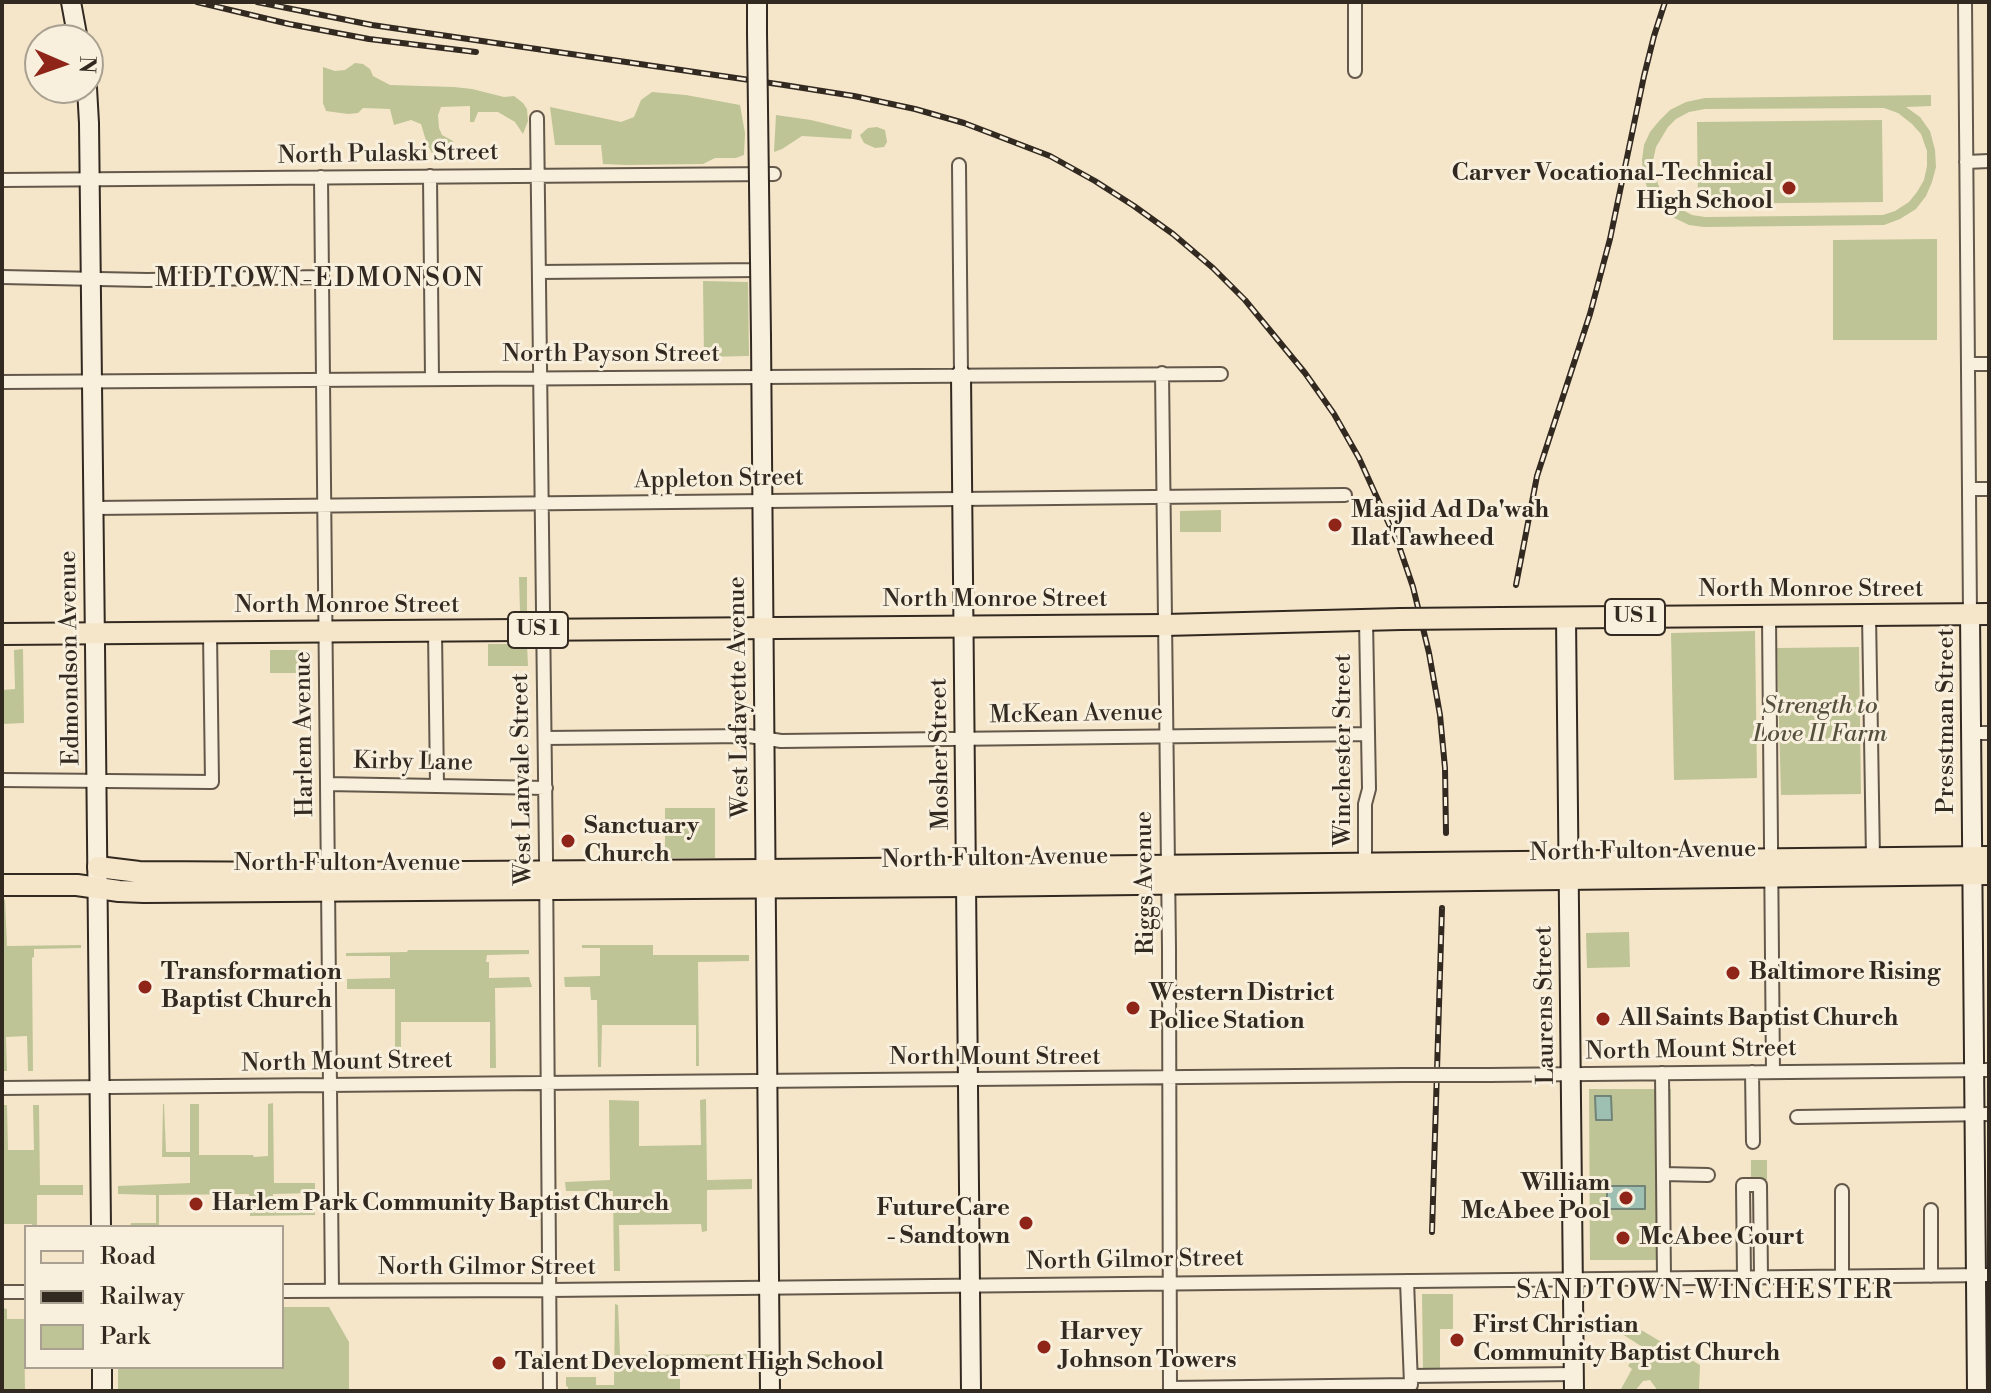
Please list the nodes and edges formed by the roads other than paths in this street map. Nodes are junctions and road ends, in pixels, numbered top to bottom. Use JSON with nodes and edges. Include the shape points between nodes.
{"nodes":[{"id":1,"x":71,"y":2,"type":"edge"},
{"id":2,"x":757,"y":2,"type":"edge"},
{"id":3,"x":1355,"y":2,"type":"edge"},
{"id":4,"x":1965,"y":2,"type":"edge"},
{"id":5,"x":75,"y":24,"type":"edge"},
{"id":6,"x":1355,"y":71,"type":"dead end"},
{"id":7,"x":87,"y":104,"type":"edge"},
{"id":8,"x":537,"y":118,"type":"dead end"},
{"id":9,"x":1989,"y":161,"type":"edge"},
{"id":10,"x":1966,"y":162,"type":"junction"},
{"id":11,"x":959,"y":165,"type":"dead end"},
{"id":12,"x":758,"y":174,"type":"junction"},
{"id":13,"x":774,"y":174,"type":"dead end"},
{"id":14,"x":538,"y":175,"type":"junction"},
{"id":15,"x":430,"y":176,"type":"junction"},
{"id":16,"x":321,"y":177,"type":"junction"},
{"id":17,"x":2,"y":180,"type":"edge"},
{"id":18,"x":89,"y":180,"type":"junction"},
{"id":19,"x":539,"y":272,"type":"junction"},
{"id":20,"x":2,"y":277,"type":"edge"},
{"id":21,"x":322,"y":277,"type":"junction"},
{"id":22,"x":91,"y":279,"type":"junction"},
{"id":23,"x":1968,"y":364,"type":"junction"},
{"id":24,"x":1989,"y":364,"type":"edge"},
{"id":25,"x":1162,"y":373,"type":"junction"},
{"id":26,"x":1221,"y":374,"type":"dead end"},
{"id":27,"x":961,"y":375,"type":"junction"},
{"id":28,"x":761,"y":376,"type":"junction"},
{"id":29,"x":540,"y":378,"type":"junction"},
{"id":30,"x":323,"y":379,"type":"junction"},
{"id":31,"x":432,"y":379,"type":"junction"},
{"id":32,"x":92,"y":381,"type":"junction"},
{"id":33,"x":2,"y":382,"type":"edge"},
{"id":34,"x":1969,"y":489,"type":"junction"},
{"id":35,"x":1989,"y":489,"type":"edge"},
{"id":36,"x":1345,"y":495,"type":"dead end"},
{"id":37,"x":1163,"y":497,"type":"junction"},
{"id":38,"x":962,"y":499,"type":"junction"},
{"id":39,"x":762,"y":501,"type":"junction"},
{"id":40,"x":542,"y":503,"type":"junction"},
{"id":41,"x":324,"y":506,"type":"junction"},
{"id":42,"x":94,"y":508,"type":"junction"},
{"id":43,"x":1980,"y":614,"type":"edge"},
{"id":44,"x":1869,"y":615,"type":"junction"},
{"id":45,"x":1769,"y":616,"type":"junction"},
{"id":46,"x":1566,"y":618,"type":"junction"},
{"id":47,"x":1366,"y":620,"type":"junction"},
{"id":48,"x":964,"y":625,"type":"junction"},
{"id":49,"x":1165,"y":625,"type":"junction"},
{"id":50,"x":763,"y":627,"type":"junction"},
{"id":51,"x":543,"y":630,"type":"junction"},
{"id":52,"x":435,"y":631,"type":"junction"},
{"id":53,"x":326,"y":632,"type":"junction"},
{"id":54,"x":210,"y":633,"type":"junction"},
{"id":55,"x":2,"y":634,"type":"edge"},
{"id":56,"x":95,"y":634,"type":"junction"},
{"id":57,"x":1980,"y":733,"type":"edge"},
{"id":58,"x":1368,"y":734,"type":"junction"},
{"id":59,"x":1166,"y":736,"type":"junction"},
{"id":60,"x":545,"y":738,"type":"junction"},
{"id":61,"x":765,"y":738,"type":"junction"},
{"id":62,"x":965,"y":739,"type":"junction"},
{"id":63,"x":2,"y":780,"type":"edge"},
{"id":64,"x":97,"y":781,"type":"junction"},
{"id":65,"x":327,"y":784,"type":"junction"},
{"id":66,"x":437,"y":786,"type":"junction"},
{"id":67,"x":546,"y":788,"type":"junction"},
{"id":68,"x":1873,"y":858,"type":"junction"},
{"id":69,"x":1981,"y":865,"type":"edge"},
{"id":70,"x":98,"y":867,"type":"junction"},
{"id":71,"x":1771,"y":868,"type":"junction"},
{"id":72,"x":1569,"y":870,"type":"junction"},
{"id":73,"x":1365,"y":872,"type":"junction"},
{"id":74,"x":1168,"y":874,"type":"junction"},
{"id":75,"x":966,"y":877,"type":"junction"},
{"id":76,"x":766,"y":879,"type":"junction"},
{"id":77,"x":547,"y":880,"type":"junction"},
{"id":78,"x":328,"y":882,"type":"junction"},
{"id":79,"x":2,"y":885,"type":"edge"},
{"id":80,"x":98,"y":888,"type":"junction"},
{"id":81,"x":1982,"y":1070,"type":"edge"},
{"id":82,"x":1752,"y":1072,"type":"junction"},
{"id":83,"x":1773,"y":1072,"type":"junction"},
{"id":84,"x":1662,"y":1073,"type":"junction"},
{"id":85,"x":1571,"y":1074,"type":"junction"},
{"id":86,"x":1170,"y":1079,"type":"junction"},
{"id":87,"x":969,"y":1080,"type":"junction"},
{"id":88,"x":768,"y":1082,"type":"junction"},
{"id":89,"x":548,"y":1084,"type":"junction"},
{"id":90,"x":330,"y":1085,"type":"junction"},
{"id":91,"x":100,"y":1087,"type":"junction"},
{"id":92,"x":2,"y":1088,"type":"edge"},
{"id":93,"x":1982,"y":1114,"type":"edge"},
{"id":94,"x":1797,"y":1117,"type":"dead end"},
{"id":95,"x":1753,"y":1142,"type":"dead end"},
{"id":96,"x":1663,"y":1174,"type":"junction"},
{"id":97,"x":1708,"y":1175,"type":"dead end"},
{"id":98,"x":1842,"y":1191,"type":"dead end"},
{"id":99,"x":1931,"y":1210,"type":"dead end"},
{"id":100,"x":1982,"y":1224,"type":"edge"},
{"id":101,"x":101,"y":1225,"type":"edge"},
{"id":102,"x":1982,"y":1275,"type":"edge"},
{"id":103,"x":1931,"y":1276,"type":"junction"},
{"id":104,"x":1761,"y":1277,"type":"junction"},
{"id":105,"x":1842,"y":1277,"type":"junction"},
{"id":106,"x":1664,"y":1278,"type":"junction"},
{"id":107,"x":1744,"y":1278,"type":"junction"},
{"id":108,"x":1573,"y":1279,"type":"junction"},
{"id":109,"x":1407,"y":1281,"type":"junction"},
{"id":110,"x":1171,"y":1283,"type":"junction"},
{"id":111,"x":970,"y":1285,"type":"junction"},
{"id":112,"x":769,"y":1287,"type":"junction"},
{"id":113,"x":332,"y":1290,"type":"junction"},
{"id":114,"x":549,"y":1290,"type":"junction"},
{"id":115,"x":284,"y":1291,"type":"edge"},
{"id":116,"x":2,"y":1292,"type":"edge"},
{"id":117,"x":24,"y":1292,"type":"edge"},
{"id":118,"x":102,"y":1369,"type":"edge"},
{"id":119,"x":1574,"y":1382,"type":"edge"},
{"id":120,"x":1411,"y":1384,"type":"edge"},
{"id":121,"x":1170,"y":1390,"type":"edge"},
{"id":122,"x":102,"y":1391,"type":"edge"},
{"id":123,"x":550,"y":1391,"type":"edge"},
{"id":124,"x":770,"y":1391,"type":"edge"},
{"id":125,"x":971,"y":1391,"type":"edge"},
{"id":126,"x":1977,"y":1391,"type":"edge"}],
"edges":[{"from":1,"to":5,"type":"main road"},
{"from":2,"to":28,"type":"main road","name":"West Lafayette Avenue","bridge":true},
{"from":3,"to":6,"type":"street"},
{"from":4,"to":10,"type":"street","name":"Presstman Street"},
{"from":7,"to":18,"type":"main road","name":"Edmondson Avenue"},
{"from":8,"to":14,"type":"street","name":"West Lanvale Street"},
{"from":9,"to":10,"type":"street"},
{"from":10,"to":23,"type":"street","name":"Presstman Street"},
{"from":11,"to":27,"type":"street","name":"Mosher Street"},
{"from":12,"to":13,"type":"street","name":"North Pulaski Street"},
{"from":12,"to":14,"type":"street","name":"North Pulaski Street"},
{"from":12,"to":19,"type":"street","via":[[760,270]]},
{"from":14,"to":15,"type":"street","name":"North Pulaski Street"},
{"from":14,"to":19,"type":"street","name":"West Lanvale Street"},
{"from":15,"to":16,"type":"street","name":"North Pulaski Street"},
{"from":15,"to":31,"type":"street"},
{"from":16,"to":18,"type":"street","name":"North Pulaski Street"},
{"from":16,"to":21,"type":"street","name":"Harlem Avenue"},
{"from":17,"to":18,"type":"street","name":"North Pulaski Street"},
{"from":18,"to":22,"type":"main road","name":"Edmondson Avenue"},
{"from":19,"to":29,"type":"street","name":"West Lanvale Street"},
{"from":20,"to":22,"type":"street"},
{"from":21,"to":22,"type":"street"},
{"from":21,"to":30,"type":"street","name":"Harlem Avenue"},
{"from":22,"to":32,"type":"main road","name":"Edmondson Avenue"},
{"from":23,"to":24,"type":"street"},
{"from":23,"to":34,"type":"street","name":"Presstman Street"},
{"from":25,"to":26,"type":"street","name":"North Payson Street"},
{"from":25,"to":27,"type":"street","name":"North Payson Street"},
{"from":25,"to":37,"type":"street","name":"Riggs Avenue"},
{"from":27,"to":28,"type":"street","name":"North Payson Street"},
{"from":27,"to":38,"type":"main road","name":"Mosher Street"},
{"from":28,"to":29,"type":"street","name":"North Payson Street"},
{"from":28,"to":39,"type":"main road","name":"West Lafayette Avenue"},
{"from":29,"to":31,"type":"street","name":"North Payson Street"},
{"from":29,"to":40,"type":"street","name":"West Lanvale Street"},
{"from":30,"to":31,"type":"street","name":"North Payson Street"},
{"from":30,"to":32,"type":"street","name":"North Payson Street"},
{"from":30,"to":41,"type":"street","name":"Harlem Avenue"},
{"from":32,"to":33,"type":"street","name":"North Payson Street"},
{"from":32,"to":42,"type":"main road","name":"Edmondson Avenue"},
{"from":34,"to":35,"type":"street"},
{"from":34,"to":43,"type":"street","name":"Presstman Street"},
{"from":36,"to":37,"type":"street","name":"Appleton Street"},
{"from":37,"to":38,"type":"street","name":"Appleton Street"},
{"from":37,"to":49,"type":"street","name":"Riggs Avenue"},
{"from":38,"to":39,"type":"street","name":"Appleton Street"},
{"from":38,"to":48,"type":"main road","name":"Mosher Street"},
{"from":39,"to":40,"type":"street","name":"Appleton Street"},
{"from":39,"to":50,"type":"main road","name":"West Lafayette Avenue"},
{"from":40,"to":41,"type":"street","name":"Appleton Street"},
{"from":40,"to":51,"type":"street","name":"West Lanvale Street"},
{"from":41,"to":42,"type":"street","name":"Appleton Street"},
{"from":41,"to":53,"type":"street","name":"Harlem Avenue"},
{"from":42,"to":56,"type":"main road","name":"Edmondson Avenue"},
{"from":43,"to":44,"type":"main road","name":"North Monroe Street","number":"US 1"},
{"from":43,"to":57,"type":"main road","name":"Presstman Street"},
{"from":44,"to":45,"type":"main road","name":"North Monroe Street","number":"US 1"},
{"from":44,"to":68,"type":"street"},
{"from":45,"to":46,"type":"main road","name":"North Monroe Street","number":"US 1"},
{"from":45,"to":71,"type":"street"},
{"from":46,"to":47,"type":"main road","name":"North Monroe Street","number":"US 1","bridge":true},
{"from":46,"to":72,"type":"main road","name":"Laurens Street"},
{"from":47,"to":49,"type":"main road","name":"North Monroe Street","number":"US 1"},
{"from":47,"to":58,"type":"street","name":"Winchester Street"},
{"from":48,"to":49,"type":"main road","name":"North Monroe Street","number":"US 1"},
{"from":48,"to":50,"type":"main road","name":"North Monroe Street","number":"US 1"},
{"from":48,"to":62,"type":"main road","name":"Mosher Street"},
{"from":49,"to":59,"type":"street","name":"Riggs Avenue"},
{"from":50,"to":51,"type":"main road","name":"North Monroe Street","number":"US 1"},
{"from":50,"to":61,"type":"main road","name":"West Lafayette Avenue"},
{"from":51,"to":52,"type":"main road","name":"North Monroe Street","number":"US 1"},
{"from":51,"to":60,"type":"street","name":"West Lanvale Street"},
{"from":52,"to":53,"type":"main road","name":"North Monroe Street","number":"US 1"},
{"from":52,"to":66,"type":"street"},
{"from":53,"to":54,"type":"main road","name":"North Monroe Street","number":"US 1"},
{"from":53,"to":65,"type":"street","name":"Harlem Avenue"},
{"from":54,"to":56,"type":"main road","name":"North Monroe Street","number":"US 1"},
{"from":54,"to":64,"type":"street","via":[[212,782]]},
{"from":55,"to":56,"type":"main road","name":"North Monroe Street","number":"US 1"},
{"from":56,"to":64,"type":"main road","name":"Edmondson Avenue"},
{"from":57,"to":69,"type":"main road","name":"Presstman Street"},
{"from":58,"to":59,"type":"street","name":"McKean Avenue"},
{"from":58,"to":73,"type":"street","name":"Winchester Street"},
{"from":59,"to":62,"type":"street","name":"McKean Avenue"},
{"from":59,"to":74,"type":"street","name":"Riggs Avenue"},
{"from":60,"to":61,"type":"street","name":"McKean Avenue"},
{"from":60,"to":67,"type":"street","name":"West Lanvale Street"},
{"from":61,"to":62,"type":"street","name":"McKean Avenue"},
{"from":61,"to":76,"type":"main road","name":"West Lafayette Avenue"},
{"from":62,"to":75,"type":"main road","name":"Mosher Street"},
{"from":63,"to":64,"type":"street"},
{"from":64,"to":70,"type":"main road","name":"Edmondson Avenue"},
{"from":65,"to":66,"type":"street","name":"Kirby Lane"},
{"from":65,"to":78,"type":"street","name":"Harlem Avenue"},
{"from":66,"to":67,"type":"street","name":"Kirby Lane"},
{"from":67,"to":77,"type":"street","name":"West Lanvale Street"},
{"from":68,"to":69,"type":"main road","name":"North Fulton Avenue"},
{"from":68,"to":71,"type":"main road","name":"North Fulton Avenue"},
{"from":69,"to":71,"type":"main road","name":"North Fulton Avenue"},
{"from":69,"to":81,"type":"main road","name":"Presstman Street"},
{"from":70,"to":78,"type":"main road","name":"North Fulton Avenue"},
{"from":70,"to":80,"type":"main road","name":"Edmondson Avenue"},
{"from":71,"to":72,"type":"main road","name":"North Fulton Avenue"},
{"from":71,"to":83,"type":"street"},
{"from":72,"to":73,"type":"main road","name":"North Fulton Avenue"},
{"from":72,"to":85,"type":"main road","name":"Laurens Street"},
{"from":73,"to":74,"type":"main road","name":"North Fulton Avenue"},
{"from":74,"to":75,"type":"main road","name":"North Fulton Avenue"},
{"from":74,"to":86,"type":"street","name":"Riggs Avenue"},
{"from":75,"to":76,"type":"main road","name":"North Fulton Avenue"},
{"from":75,"to":87,"type":"main road","name":"Mosher Street"},
{"from":76,"to":77,"type":"main road","name":"North Fulton Avenue"},
{"from":76,"to":88,"type":"main road","name":"West Lafayette Avenue"},
{"from":77,"to":78,"type":"main road","name":"North Fulton Avenue"},
{"from":77,"to":89,"type":"street","name":"West Lanvale Street"},
{"from":78,"to":80,"type":"main road","name":"North Fulton Avenue","via":[[144,892]]},
{"from":78,"to":90,"type":"street","name":"Harlem Avenue"},
{"from":79,"to":80,"type":"main road","name":"North Fulton Avenue"},
{"from":80,"to":91,"type":"main road","name":"Edmondson Avenue"},
{"from":81,"to":83,"type":"street","name":"North Mount Street"},
{"from":81,"to":93,"type":"main road","name":"Presstman Street"},
{"from":82,"to":83,"type":"street","name":"North Mount Street"},
{"from":82,"to":84,"type":"street","name":"North Mount Street"},
{"from":82,"to":95,"type":"street"},
{"from":84,"to":85,"type":"street","name":"North Mount Street"},
{"from":84,"to":96,"type":"street"},
{"from":85,"to":86,"type":"street","name":"North Mount Street","bridge":true},
{"from":85,"to":108,"type":"main road","name":"Laurens Street"},
{"from":86,"to":87,"type":"street","name":"North Mount Street"},
{"from":86,"to":110,"type":"street","name":"Riggs Avenue"},
{"from":87,"to":88,"type":"street","name":"North Mount Street"},
{"from":87,"to":111,"type":"main road","name":"Mosher Street"},
{"from":88,"to":89,"type":"street","name":"North Mount Street"},
{"from":88,"to":112,"type":"main road","name":"West Lafayette Avenue"},
{"from":89,"to":90,"type":"street","name":"North Mount Street"},
{"from":89,"to":114,"type":"street","name":"West Lanvale Street"},
{"from":90,"to":91,"type":"street","name":"North Mount Street"},
{"from":90,"to":113,"type":"street","name":"Harlem Avenue"},
{"from":91,"to":92,"type":"street","name":"North Mount Street"},
{"from":91,"to":101,"type":"main road","name":"Edmondson Avenue"},
{"from":93,"to":94,"type":"street"},
{"from":93,"to":100,"type":"main road","name":"Presstman Street"},
{"from":96,"to":97,"type":"street"},
{"from":96,"to":106,"type":"street"},
{"from":98,"to":105,"type":"street"},
{"from":99,"to":103,"type":"street"},
{"from":100,"to":102,"type":"main road","name":"Presstman Street"},
{"from":102,"to":103,"type":"street","name":"North Gilmor Street"},
{"from":102,"to":126,"type":"main road","name":"Presstman Street"},
{"from":103,"to":105,"type":"street","name":"North Gilmor Street"},
{"from":104,"to":105,"type":"street","name":"North Gilmor Street"},
{"from":104,"to":107,"type":"street","name":"North Gilmor Street"},
{"from":104,"to":107,"type":"street","via":[[1760,1185],[1743,1185]]},
{"from":106,"to":107,"type":"street","name":"North Gilmor Street"},
{"from":106,"to":108,"type":"street","name":"North Gilmor Street"},
{"from":108,"to":109,"type":"street","name":"North Gilmor Street"},
{"from":108,"to":119,"type":"main road","name":"Laurens Street"},
{"from":109,"to":110,"type":"street","name":"North Gilmor Street"},
{"from":109,"to":120,"type":"street"},
{"from":110,"to":111,"type":"street","name":"North Gilmor Street"},
{"from":110,"to":121,"type":"street","name":"Riggs Avenue"},
{"from":111,"to":112,"type":"street","name":"North Gilmor Street"},
{"from":111,"to":125,"type":"main road","name":"Mosher Street"},
{"from":112,"to":114,"type":"street","name":"North Gilmor Street"},
{"from":112,"to":124,"type":"main road","name":"West Lafayette Avenue"},
{"from":113,"to":114,"type":"street","name":"North Gilmor Street"},
{"from":113,"to":115,"type":"street","name":"North Gilmor Street"},
{"from":114,"to":123,"type":"street","name":"West Lanvale Street"},
{"from":116,"to":117,"type":"street"},
{"from":118,"to":122,"type":"main road"},
{"from":119,"to":120,"type":"street"},
{"from":120,"to":121,"type":"street"}]}
